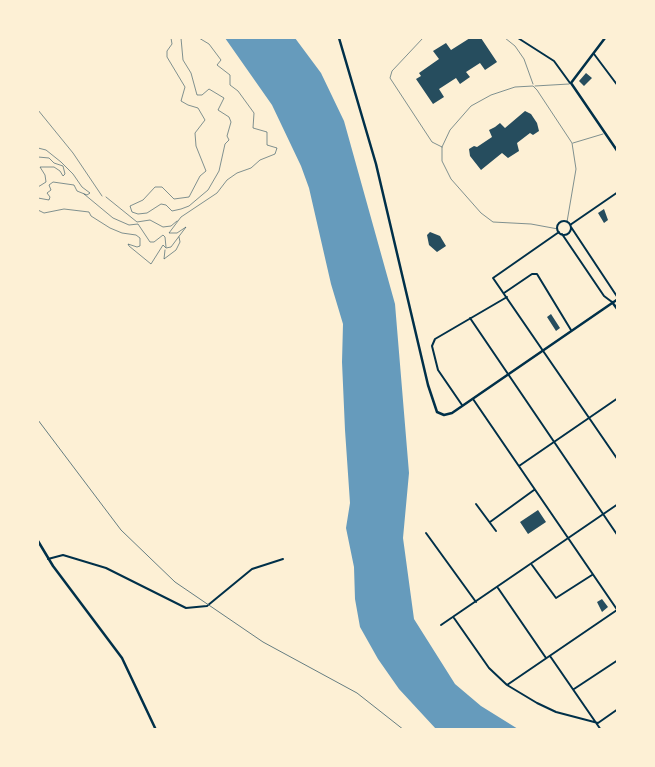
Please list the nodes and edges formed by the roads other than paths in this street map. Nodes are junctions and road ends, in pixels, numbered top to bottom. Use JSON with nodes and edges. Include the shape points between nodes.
{"nodes":[{"id":1,"x":339,"y":38,"type":"edge"},
{"id":2,"x":423,"y":38,"type":"edge"},
{"id":3,"x":505,"y":38,"type":"edge"},
{"id":4,"x":518,"y":38,"type":"edge"},
{"id":5,"x":605,"y":38,"type":"edge"},
{"id":6,"x":593,"y":53,"type":"junction"},
{"id":7,"x":571,"y":83,"type":"junction"},
{"id":8,"x":533,"y":86,"type":"junction"},
{"id":9,"x":618,"y":86,"type":"edge"},
{"id":10,"x":38,"y":110,"type":"edge"},
{"id":11,"x":605,"y":133,"type":"junction"},
{"id":12,"x":572,"y":143,"type":"junction"},
{"id":13,"x":442,"y":147,"type":"junction"},
{"id":14,"x":618,"y":152,"type":"edge"},
{"id":15,"x":618,"y":192,"type":"edge"},
{"id":16,"x":102,"y":196,"type":"dead end"},
{"id":17,"x":566,"y":222,"type":"junction"},
{"id":18,"x":571,"y":226,"type":"junction"},
{"id":19,"x":558,"y":230,"type":"junction"},
{"id":20,"x":562,"y":234,"type":"junction"},
{"id":21,"x":504,"y":293,"type":"junction"},
{"id":22,"x":507,"y":298,"type":"junction"},
{"id":23,"x":617,"y":298,"type":"edge"},
{"id":24,"x":612,"y":302,"type":"junction"},
{"id":25,"x":618,"y":310,"type":"edge"},
{"id":26,"x":470,"y":318,"type":"junction"},
{"id":27,"x":571,"y":330,"type":"junction"},
{"id":28,"x":543,"y":350,"type":"junction"},
{"id":29,"x":508,"y":374,"type":"junction"},
{"id":30,"x":618,"y":398,"type":"edge"},
{"id":31,"x":472,"y":399,"type":"junction"},
{"id":32,"x":462,"y":406,"type":"junction"},
{"id":33,"x":589,"y":418,"type":"junction"},
{"id":34,"x":554,"y":442,"type":"junction"},
{"id":35,"x":618,"y":449,"type":"edge"},
{"id":36,"x":612,"y":452,"type":"junction"},
{"id":37,"x":618,"y":460,"type":"edge"},
{"id":38,"x":519,"y":466,"type":"junction"},
{"id":39,"x":534,"y":490,"type":"junction"},
{"id":40,"x":476,"y":504,"type":"dead end"},
{"id":41,"x":618,"y":504,"type":"edge"},
{"id":42,"x":603,"y":514,"type":"junction"},
{"id":43,"x":490,"y":522,"type":"junction"},
{"id":44,"x":496,"y":531,"type":"dead end"},
{"id":45,"x":426,"y":533,"type":"dead end"},
{"id":46,"x":618,"y":536,"type":"edge"},
{"id":47,"x":568,"y":538,"type":"junction"},
{"id":48,"x":38,"y":541,"type":"edge"},
{"id":49,"x":283,"y":559,"type":"dead end"},
{"id":50,"x":48,"y":560,"type":"junction"},
{"id":51,"x":532,"y":565,"type":"junction"},
{"id":52,"x":592,"y":574,"type":"junction"},
{"id":53,"x":498,"y":588,"type":"junction"},
{"id":54,"x":476,"y":602,"type":"junction"},
{"id":55,"x":617,"y":610,"type":"edge"},
{"id":56,"x":453,"y":617,"type":"junction"},
{"id":57,"x":441,"y":625,"type":"dead end"},
{"id":58,"x":550,"y":656,"type":"junction"},
{"id":59,"x":546,"y":658,"type":"junction"},
{"id":60,"x":618,"y":660,"type":"edge"},
{"id":61,"x":507,"y":685,"type":"junction"},
{"id":62,"x":573,"y":690,"type":"junction"},
{"id":63,"x":618,"y":709,"type":"edge"},
{"id":64,"x":598,"y":722,"type":"junction"},
{"id":65,"x":156,"y":730,"type":"edge"},
{"id":66,"x":601,"y":730,"type":"edge"}],
"edges":[{"from":1,"to":32,"type":"main road","via":[[376,164],[434,406],[444,416]]},
{"from":2,"to":13,"type":"lane","via":[[392,71],[390,78],[432,142]]},
{"from":3,"to":8,"type":"lane","via":[[524,59]]},
{"from":4,"to":7,"type":"street","via":[[554,61]]},
{"from":5,"to":6,"type":"main road"},
{"from":6,"to":7,"type":"main road"},
{"from":6,"to":9,"type":"street"},
{"from":7,"to":8,"type":"lane"},
{"from":7,"to":11,"type":"main road"},
{"from":8,"to":12,"type":"lane"},
{"from":8,"to":13,"type":"lane","via":[[507,89],[478,101],[455,123]]},
{"from":10,"to":16,"type":"lane"},
{"from":11,"to":12,"type":"lane"},
{"from":11,"to":14,"type":"main road"},
{"from":12,"to":17,"type":"lane","via":[[576,168]]},
{"from":13,"to":19,"type":"lane","via":[[442,162],[447,172],[488,219]]},
{"from":15,"to":18,"type":"street"},
{"from":17,"to":18,"type":"street"},
{"from":17,"to":19,"type":"street","via":[[560,223]]},
{"from":18,"to":20,"type":"street","via":[[569,233]]},
{"from":18,"to":23,"type":"street"},
{"from":19,"to":20,"type":"street"},
{"from":19,"to":21,"type":"street","via":[[493,278]]},
{"from":20,"to":24,"type":"street","via":[[604,296]]},
{"from":21,"to":22,"type":"street"},
{"from":21,"to":27,"type":"street","via":[[537,274]]},
{"from":22,"to":26,"type":"street"},
{"from":22,"to":28,"type":"street"},
{"from":23,"to":24,"type":"main road"},
{"from":24,"to":25,"type":"main road"},
{"from":24,"to":27,"type":"main road"},
{"from":26,"to":29,"type":"street"},
{"from":26,"to":32,"type":"street","via":[[435,339],[432,346],[438,370]]},
{"from":27,"to":28,"type":"main road"},
{"from":28,"to":29,"type":"main road"},
{"from":28,"to":33,"type":"street"},
{"from":29,"to":31,"type":"main road"},
{"from":29,"to":34,"type":"street"},
{"from":30,"to":33,"type":"street"},
{"from":31,"to":32,"type":"main road"},
{"from":31,"to":38,"type":"street"},
{"from":33,"to":34,"type":"street"},
{"from":33,"to":36,"type":"street"},
{"from":34,"to":38,"type":"street"},
{"from":34,"to":42,"type":"street"},
{"from":35,"to":36,"type":"street"},
{"from":36,"to":37,"type":"street"},
{"from":38,"to":39,"type":"street"},
{"from":39,"to":43,"type":"street"},
{"from":39,"to":47,"type":"street"},
{"from":40,"to":43,"type":"street"},
{"from":41,"to":42,"type":"street"},
{"from":42,"to":46,"type":"street"},
{"from":42,"to":47,"type":"street"},
{"from":43,"to":44,"type":"street"},
{"from":45,"to":54,"type":"street"},
{"from":47,"to":51,"type":"street"},
{"from":47,"to":52,"type":"street"},
{"from":48,"to":50,"type":"main road"},
{"from":49,"to":50,"type":"street","via":[[254,568],[212,603],[194,608],[177,605],[116,573],[83,561],[60,555]]},
{"from":50,"to":65,"type":"main road","via":[[122,658]]},
{"from":51,"to":52,"type":"street","via":[[556,598]]},
{"from":51,"to":53,"type":"street"},
{"from":52,"to":55,"type":"street"},
{"from":53,"to":54,"type":"street"},
{"from":53,"to":59,"type":"street"},
{"from":54,"to":56,"type":"street"},
{"from":55,"to":58,"type":"street"},
{"from":56,"to":57,"type":"street"},
{"from":56,"to":61,"type":"street","via":[[489,668]]},
{"from":58,"to":59,"type":"street"},
{"from":58,"to":62,"type":"street"},
{"from":59,"to":61,"type":"street"},
{"from":60,"to":62,"type":"street"},
{"from":61,"to":64,"type":"street","via":[[556,712]]},
{"from":62,"to":64,"type":"street"},
{"from":63,"to":64,"type":"street"},
{"from":64,"to":66,"type":"street"}]}
